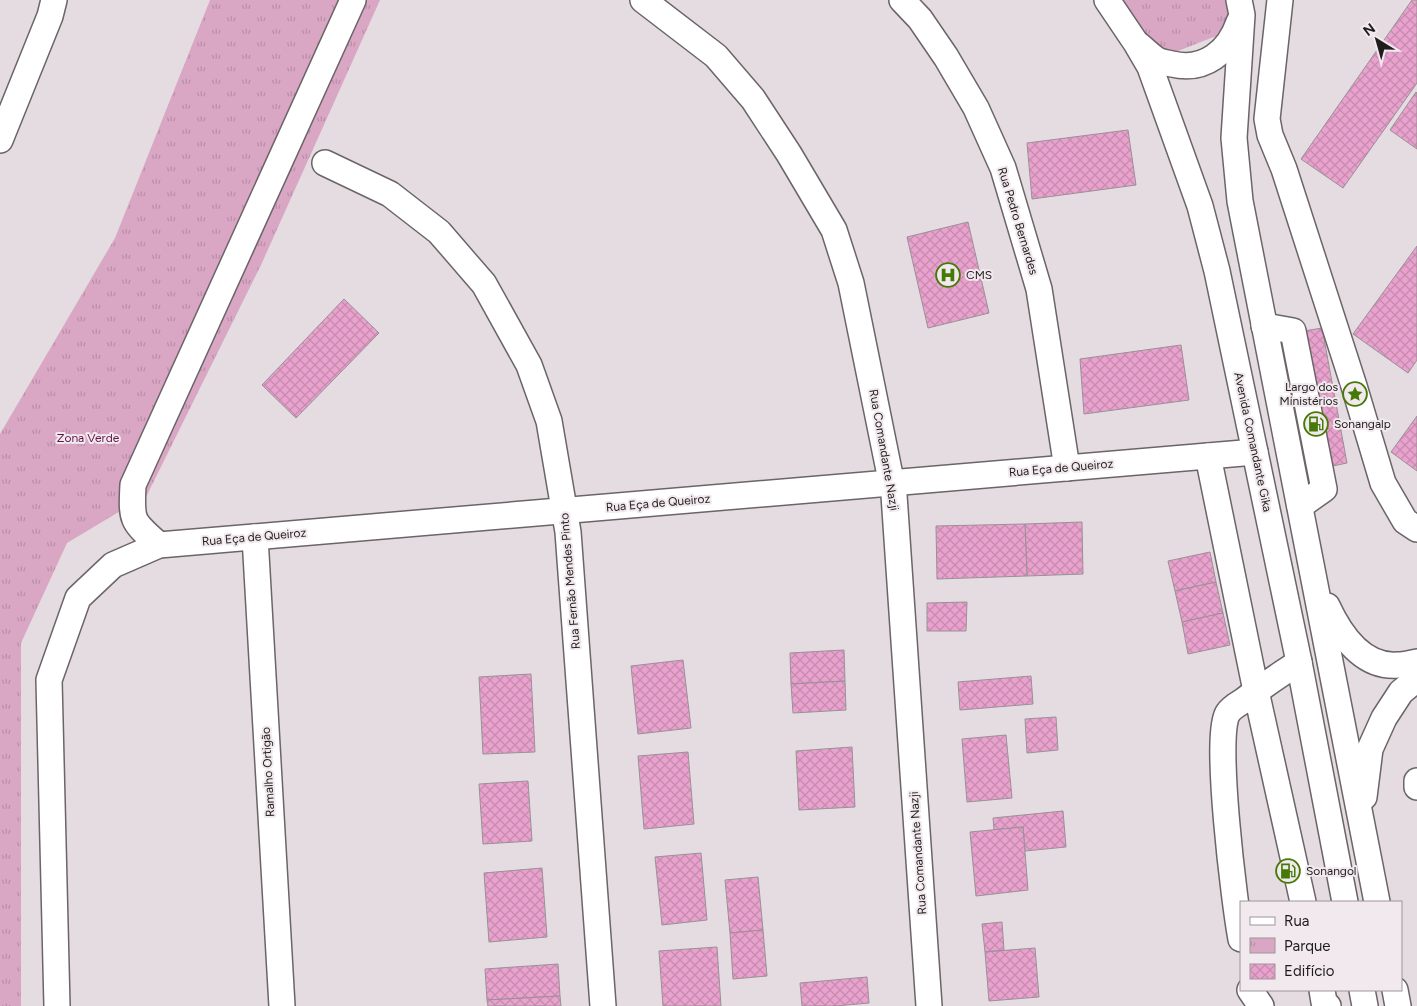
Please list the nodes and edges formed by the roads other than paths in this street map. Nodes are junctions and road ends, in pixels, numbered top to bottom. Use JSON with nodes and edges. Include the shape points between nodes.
{"nodes":[{"id":1,"x":54,"y":0,"type":"edge"},
{"id":2,"x":353,"y":0,"type":"edge"},
{"id":3,"x":643,"y":0,"type":"edge"},
{"id":4,"x":902,"y":0,"type":"edge"},
{"id":5,"x":1107,"y":0,"type":"edge"},
{"id":6,"x":1280,"y":0,"type":"edge"},
{"id":7,"x":1242,"y":5,"type":"edge"},
{"id":8,"x":1136,"y":42,"type":"junction"},
{"id":9,"x":0,"y":140,"type":"edge"},
{"id":10,"x":325,"y":163,"type":"dead end"},
{"id":11,"x":1255,"y":452,"type":"junction"},
{"id":12,"x":1208,"y":456,"type":"junction"},
{"id":13,"x":1067,"y":468,"type":"junction"},
{"id":14,"x":892,"y":483,"type":"junction"},
{"id":15,"x":564,"y":511,"type":"junction"},
{"id":16,"x":1417,"y":528,"type":"edge"},
{"id":17,"x":254,"y":537,"type":"junction"},
{"id":18,"x":159,"y":545,"type":"junction"},
{"id":19,"x":1315,"y":580,"type":"junction"},
{"id":20,"x":1299,"y":662,"type":"junction"},
{"id":21,"x":1417,"y":662,"type":"edge"},
{"id":22,"x":1417,"y":679,"type":"edge"},
{"id":23,"x":1256,"y":691,"type":"junction"},
{"id":24,"x":1417,"y":781,"type":"edge"},
{"id":25,"x":1417,"y":787,"type":"edge"},
{"id":26,"x":1364,"y":834,"type":"junction"},
{"id":27,"x":1303,"y":901,"type":"edge"},
{"id":28,"x":1345,"y":901,"type":"edge"},
{"id":29,"x":1377,"y":901,"type":"edge"},
{"id":30,"x":1240,"y":934,"type":"edge"},
{"id":31,"x":1251,"y":991,"type":"edge"},
{"id":32,"x":1322,"y":991,"type":"edge"},
{"id":33,"x":1362,"y":991,"type":"edge"},
{"id":34,"x":1395,"y":991,"type":"edge"},
{"id":35,"x":57,"y":1006,"type":"edge"},
{"id":36,"x":282,"y":1006,"type":"edge"},
{"id":37,"x":603,"y":1006,"type":"edge"},
{"id":38,"x":928,"y":1006,"type":"edge"},
{"id":39,"x":1261,"y":1006,"type":"edge"},
{"id":40,"x":1328,"y":1006,"type":"edge"},
{"id":41,"x":1365,"y":1006,"type":"edge"},
{"id":42,"x":1398,"y":1006,"type":"edge"}],
"edges":[{"from":1,"to":9,"type":"street"},
{"from":2,"to":18,"type":"street","via":[[134,485],[132,508],[136,525]]},
{"from":3,"to":14,"type":"street","name":"Rua Comandante Nazji","via":[[716,56],[753,99],[834,230],[851,283]]},
{"from":4,"to":13,"type":"street","name":"Rua Pedro Bernardes","via":[[920,19],[946,57],[976,108],[1003,168],[1039,289]]},
{"from":5,"to":8,"type":"street","name":"Avenida Comandante Gika"},
{"from":6,"to":16,"type":"street","via":[[1267,119],[1270,135],[1284,169],[1383,483],[1405,521]]},
{"from":7,"to":8,"type":"street","via":[[1236,32],[1226,48],[1205,63],[1182,67],[1158,60]]},
{"from":7,"to":19,"type":"street","via":[[1234,138],[1240,202]]},
{"from":8,"to":11,"type":"street","name":"Avenida Comandante Gika","via":[[1150,67],[1200,206]]},
{"from":10,"to":15,"type":"street","name":"Rua Fernão Mendes Pinto","via":[[390,194],[439,232],[484,284],[529,365],[548,421]]},
{"from":11,"to":12,"type":"street","name":"Rua Eça de Queiroz"},
{"from":11,"to":20,"type":"street","name":"Avenida Comandante Gika"},
{"from":12,"to":13,"type":"street","name":"Rua Eça de Queiroz"},
{"from":12,"to":23,"type":"street"},
{"from":13,"to":14,"type":"street","name":"Rua Eça de Queiroz"},
{"from":14,"to":15,"type":"street","name":"Rua Eça de Queiroz"},
{"from":14,"to":38,"type":"street","name":"Rua Comandante Nazji"},
{"from":15,"to":17,"type":"street","name":"Rua Eça de Queiroz"},
{"from":15,"to":37,"type":"street","name":"Rua Fernão Mendes Pinto"},
{"from":17,"to":18,"type":"street","name":"Rua Eça de Queiroz"},
{"from":17,"to":36,"type":"street","name":"Ramalho Ortigão"},
{"from":18,"to":35,"type":"street","name":"Rua Eça de Queiroz","via":[[113,565],[78,598],[49,680]]},
{"from":19,"to":21,"type":"street","via":[[1337,626],[1350,644],[1370,659],[1384,664],[1397,666]]},
{"from":19,"to":26,"type":"street"},
{"from":20,"to":23,"type":"street"},
{"from":20,"to":28,"type":"street","name":"Avenida Comandante Gika"},
{"from":22,"to":26,"type":"street","via":[[1396,698],[1370,749]]},
{"from":23,"to":27,"type":"street"},
{"from":23,"to":30,"type":"street","via":[[1228,713],[1222,731],[1226,816]]},
{"from":24,"to":25,"type":"street"},
{"from":26,"to":29,"type":"street"},
{"from":31,"to":39,"type":"street"},
{"from":32,"to":40,"type":"street"},
{"from":33,"to":41,"type":"street"},
{"from":34,"to":42,"type":"street"}]}
